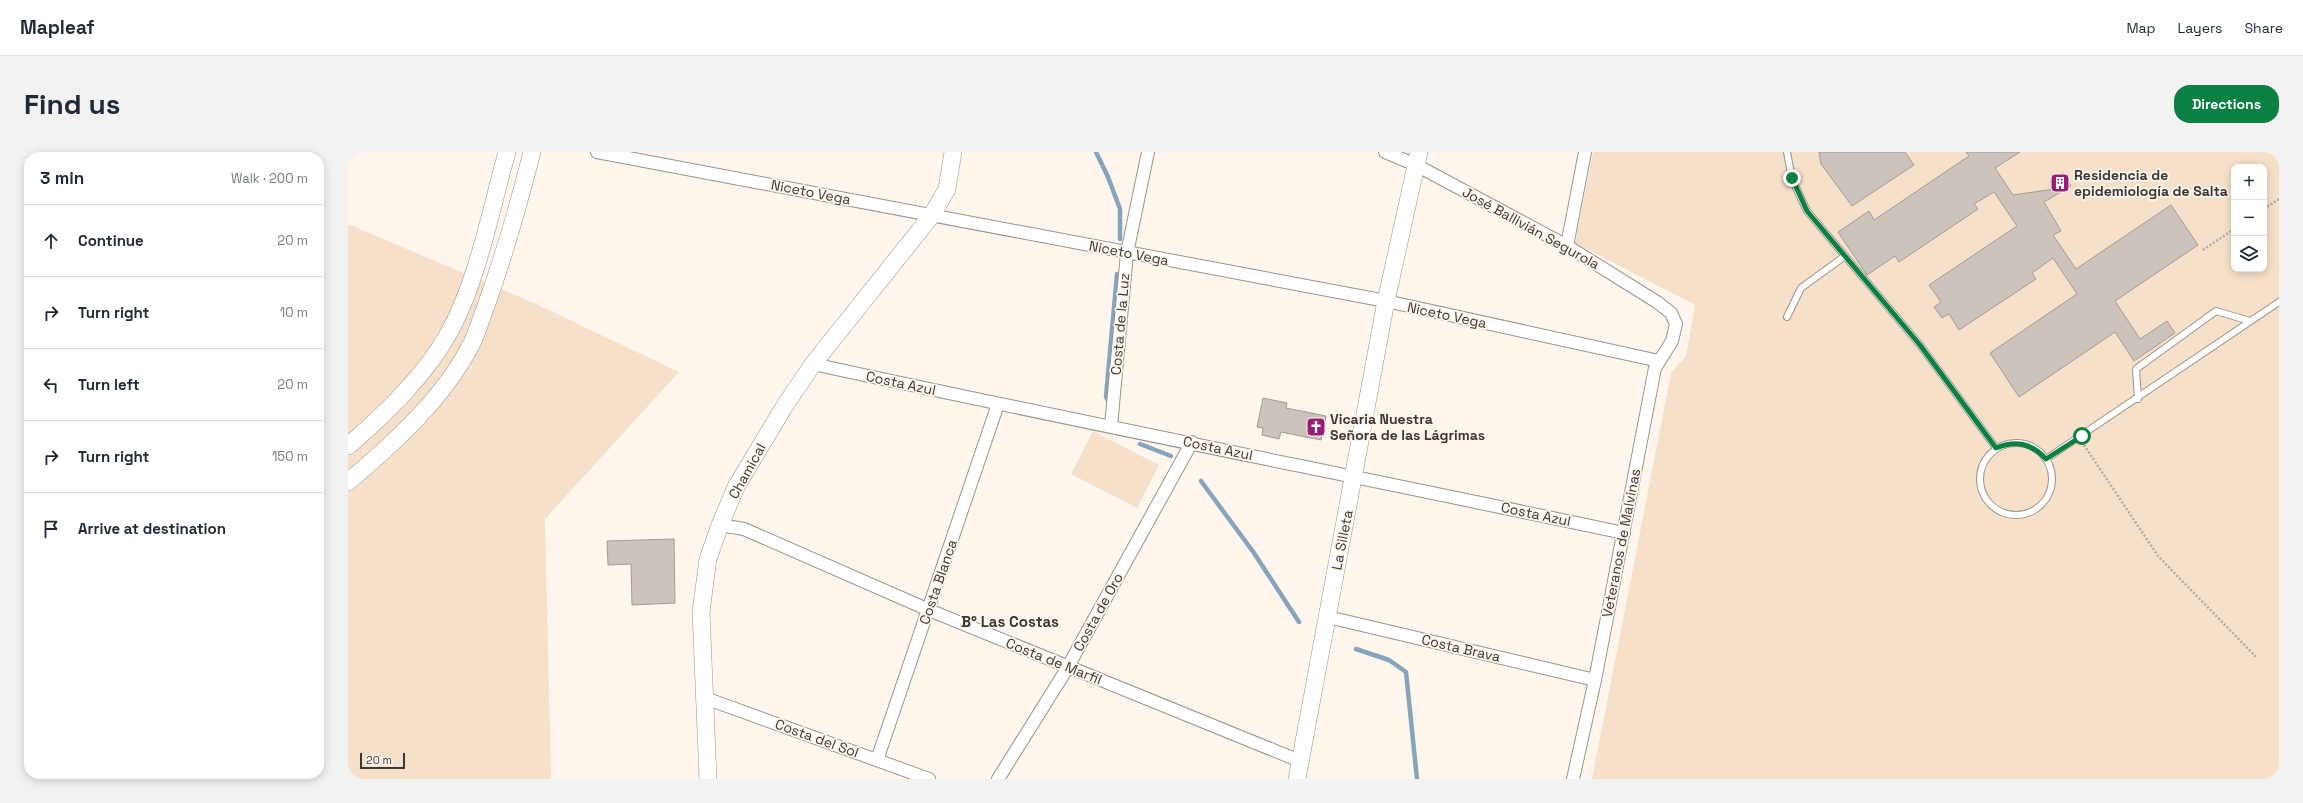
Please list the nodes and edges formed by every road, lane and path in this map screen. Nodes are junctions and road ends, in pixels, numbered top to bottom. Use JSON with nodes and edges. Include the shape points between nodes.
{"nodes":[{"id":1,"x":507,"y":152,"type":"edge"},
{"id":2,"x":532,"y":152,"type":"edge"},
{"id":3,"x":597,"y":152,"type":"edge"},
{"id":4,"x":953,"y":152,"type":"edge"},
{"id":5,"x":1148,"y":152,"type":"edge"},
{"id":6,"x":1385,"y":152,"type":"edge"},
{"id":7,"x":1585,"y":152,"type":"edge"},
{"id":8,"x":1787,"y":152,"type":"edge"},
{"id":9,"x":1417,"y":158,"type":"edge"},
{"id":10,"x":2279,"y":199,"type":"edge"},
{"id":11,"x":2267,"y":207,"type":"edge"},
{"id":12,"x":932,"y":215,"type":"junction"},
{"id":13,"x":2231,"y":231,"type":"edge"},
{"id":14,"x":1567,"y":246,"type":"junction"},
{"id":15,"x":2203,"y":250,"type":"dead end"},
{"id":16,"x":1127,"y":253,"type":"junction"},
{"id":17,"x":1845,"y":256,"type":"junction"},
{"id":18,"x":1386,"y":301,"type":"junction"},
{"id":19,"x":2279,"y":302,"type":"edge"},
{"id":20,"x":1671,"y":313,"type":"joint"},
{"id":21,"x":1788,"y":317,"type":"dead end"},
{"id":22,"x":2250,"y":322,"type":"junction"},
{"id":23,"x":1659,"y":361,"type":"junction"},
{"id":24,"x":813,"y":364,"type":"junction"},
{"id":25,"x":2138,"y":399,"type":"junction"},
{"id":26,"x":998,"y":404,"type":"junction"},
{"id":27,"x":1111,"y":426,"type":"junction"},
{"id":28,"x":2079,"y":438,"type":"junction"},
{"id":29,"x":1192,"y":442,"type":"junction"},
{"id":30,"x":348,"y":446,"type":"edge"},
{"id":31,"x":1996,"y":448,"type":"junction"},
{"id":32,"x":2046,"y":459,"type":"junction"},
{"id":33,"x":1354,"y":476,"type":"junction"},
{"id":34,"x":348,"y":482,"type":"edge"},
{"id":35,"x":720,"y":525,"type":"junction"},
{"id":36,"x":1624,"y":533,"type":"junction"},
{"id":37,"x":929,"y":610,"type":"junction"},
{"id":38,"x":1328,"y":617,"type":"junction"},
{"id":39,"x":2257,"y":658,"type":"dead end"},
{"id":40,"x":1068,"y":667,"type":"junction"},
{"id":41,"x":1595,"y":680,"type":"junction"},
{"id":42,"x":705,"y":698,"type":"junction"},
{"id":43,"x":877,"y":760,"type":"junction"},
{"id":44,"x":1300,"y":761,"type":"junction"},
{"id":45,"x":708,"y":779,"type":"edge"},
{"id":46,"x":929,"y":779,"type":"edge"},
{"id":47,"x":998,"y":779,"type":"edge"},
{"id":48,"x":1297,"y":779,"type":"edge"},
{"id":49,"x":1573,"y":779,"type":"edge"}],
"edges":[{"from":1,"to":30,"type":"street","via":[[470,283],[450,331],[433,356],[387,411]]},
{"from":2,"to":34,"type":"street","via":[[506,252],[472,343],[445,384],[415,420]]},
{"from":3,"to":12,"type":"street","name":"Niceto Vega"},
{"from":4,"to":12,"type":"street","name":"Chamical","via":[[947,189]]},
{"from":5,"to":16,"type":"street","name":"Costa de la Luz"},
{"from":6,"to":9,"type":"street","name":"José Ballivián Segurola"},
{"from":7,"to":14,"type":"street"},
{"from":8,"to":17,"type":"lane","via":[[1792,178],[1807,211]]},
{"from":9,"to":14,"type":"street","name":"José Ballivián Segurola"},
{"from":9,"to":18,"type":"street","name":"La Silleta"},
{"from":10,"to":11,"type":"path"},
{"from":12,"to":16,"type":"street","name":"Niceto Vega"},
{"from":12,"to":24,"type":"street","name":"Chamical"},
{"from":13,"to":15,"type":"path"},
{"from":14,"to":20,"type":"street","name":"José Ballivián Segurola"},
{"from":16,"to":18,"type":"street","name":"Niceto Vega"},
{"from":16,"to":27,"type":"street","name":"Costa de la Luz"},
{"from":17,"to":21,"type":"lane","via":[[1800,288]]},
{"from":17,"to":31,"type":"lane","via":[[1920,345]]},
{"from":18,"to":23,"type":"street","name":"Niceto Vega"},
{"from":18,"to":33,"type":"street","name":"La Silleta"},
{"from":19,"to":22,"type":"lane"},
{"from":20,"to":23,"type":"street","name":"Veteranos de Malvinas","via":[[1676,324],[1672,341]]},
{"from":22,"to":25,"type":"lane"},
{"from":22,"to":25,"type":"lane","via":[[2216,311],[2136,369]]},
{"from":23,"to":36,"type":"street","name":"Veteranos de Malvinas","via":[[1655,368]]},
{"from":24,"to":26,"type":"street","name":"Costa Azul"},
{"from":24,"to":35,"type":"street","name":"Chamical","via":[[736,487]]},
{"from":25,"to":28,"type":"lane"},
{"from":26,"to":27,"type":"street","name":"Costa Azul"},
{"from":26,"to":37,"type":"street","name":"Costa Blanca"},
{"from":27,"to":29,"type":"street","name":"Costa Azul"},
{"from":28,"to":32,"type":"lane"},
{"from":28,"to":39,"type":"path","via":[[2158,556]]},
{"from":29,"to":33,"type":"street","name":"Costa Azul"},
{"from":29,"to":40,"type":"street","name":"Costa de Oro"},
{"from":31,"to":32,"type":"lane","via":[[2006,444],[2029,445]]},
{"from":31,"to":32,"type":"lane","via":[[1981,468],[1981,492],[1987,502],[2008,515],[2032,512],[2049,494],[2051,470]]},
{"from":33,"to":36,"type":"street","name":"Costa Azul"},
{"from":33,"to":38,"type":"street","name":"La Silleta"},
{"from":35,"to":37,"type":"street","name":"Costa de Marfil","via":[[744,529]]},
{"from":35,"to":42,"type":"street","name":"Chamical","via":[[708,559],[701,612]]},
{"from":36,"to":41,"type":"street","name":"Veteranos de Malvinas"},
{"from":37,"to":40,"type":"street","name":"Costa de Marfil"},
{"from":37,"to":43,"type":"street","name":"Costa Blanca"},
{"from":38,"to":41,"type":"street","name":"Costa Brava"},
{"from":38,"to":44,"type":"street","name":"La Silleta"},
{"from":40,"to":44,"type":"street","name":"Costa de Marfil"},
{"from":40,"to":47,"type":"street","name":"Costa de Oro"},
{"from":41,"to":49,"type":"street","name":"Veteranos de Malvinas"},
{"from":42,"to":43,"type":"street","name":"Costa del Sol"},
{"from":42,"to":45,"type":"street","name":"Chamical"},
{"from":43,"to":46,"type":"street","name":"Costa del Sol"},
{"from":44,"to":48,"type":"street","name":"La Silleta"}]}
